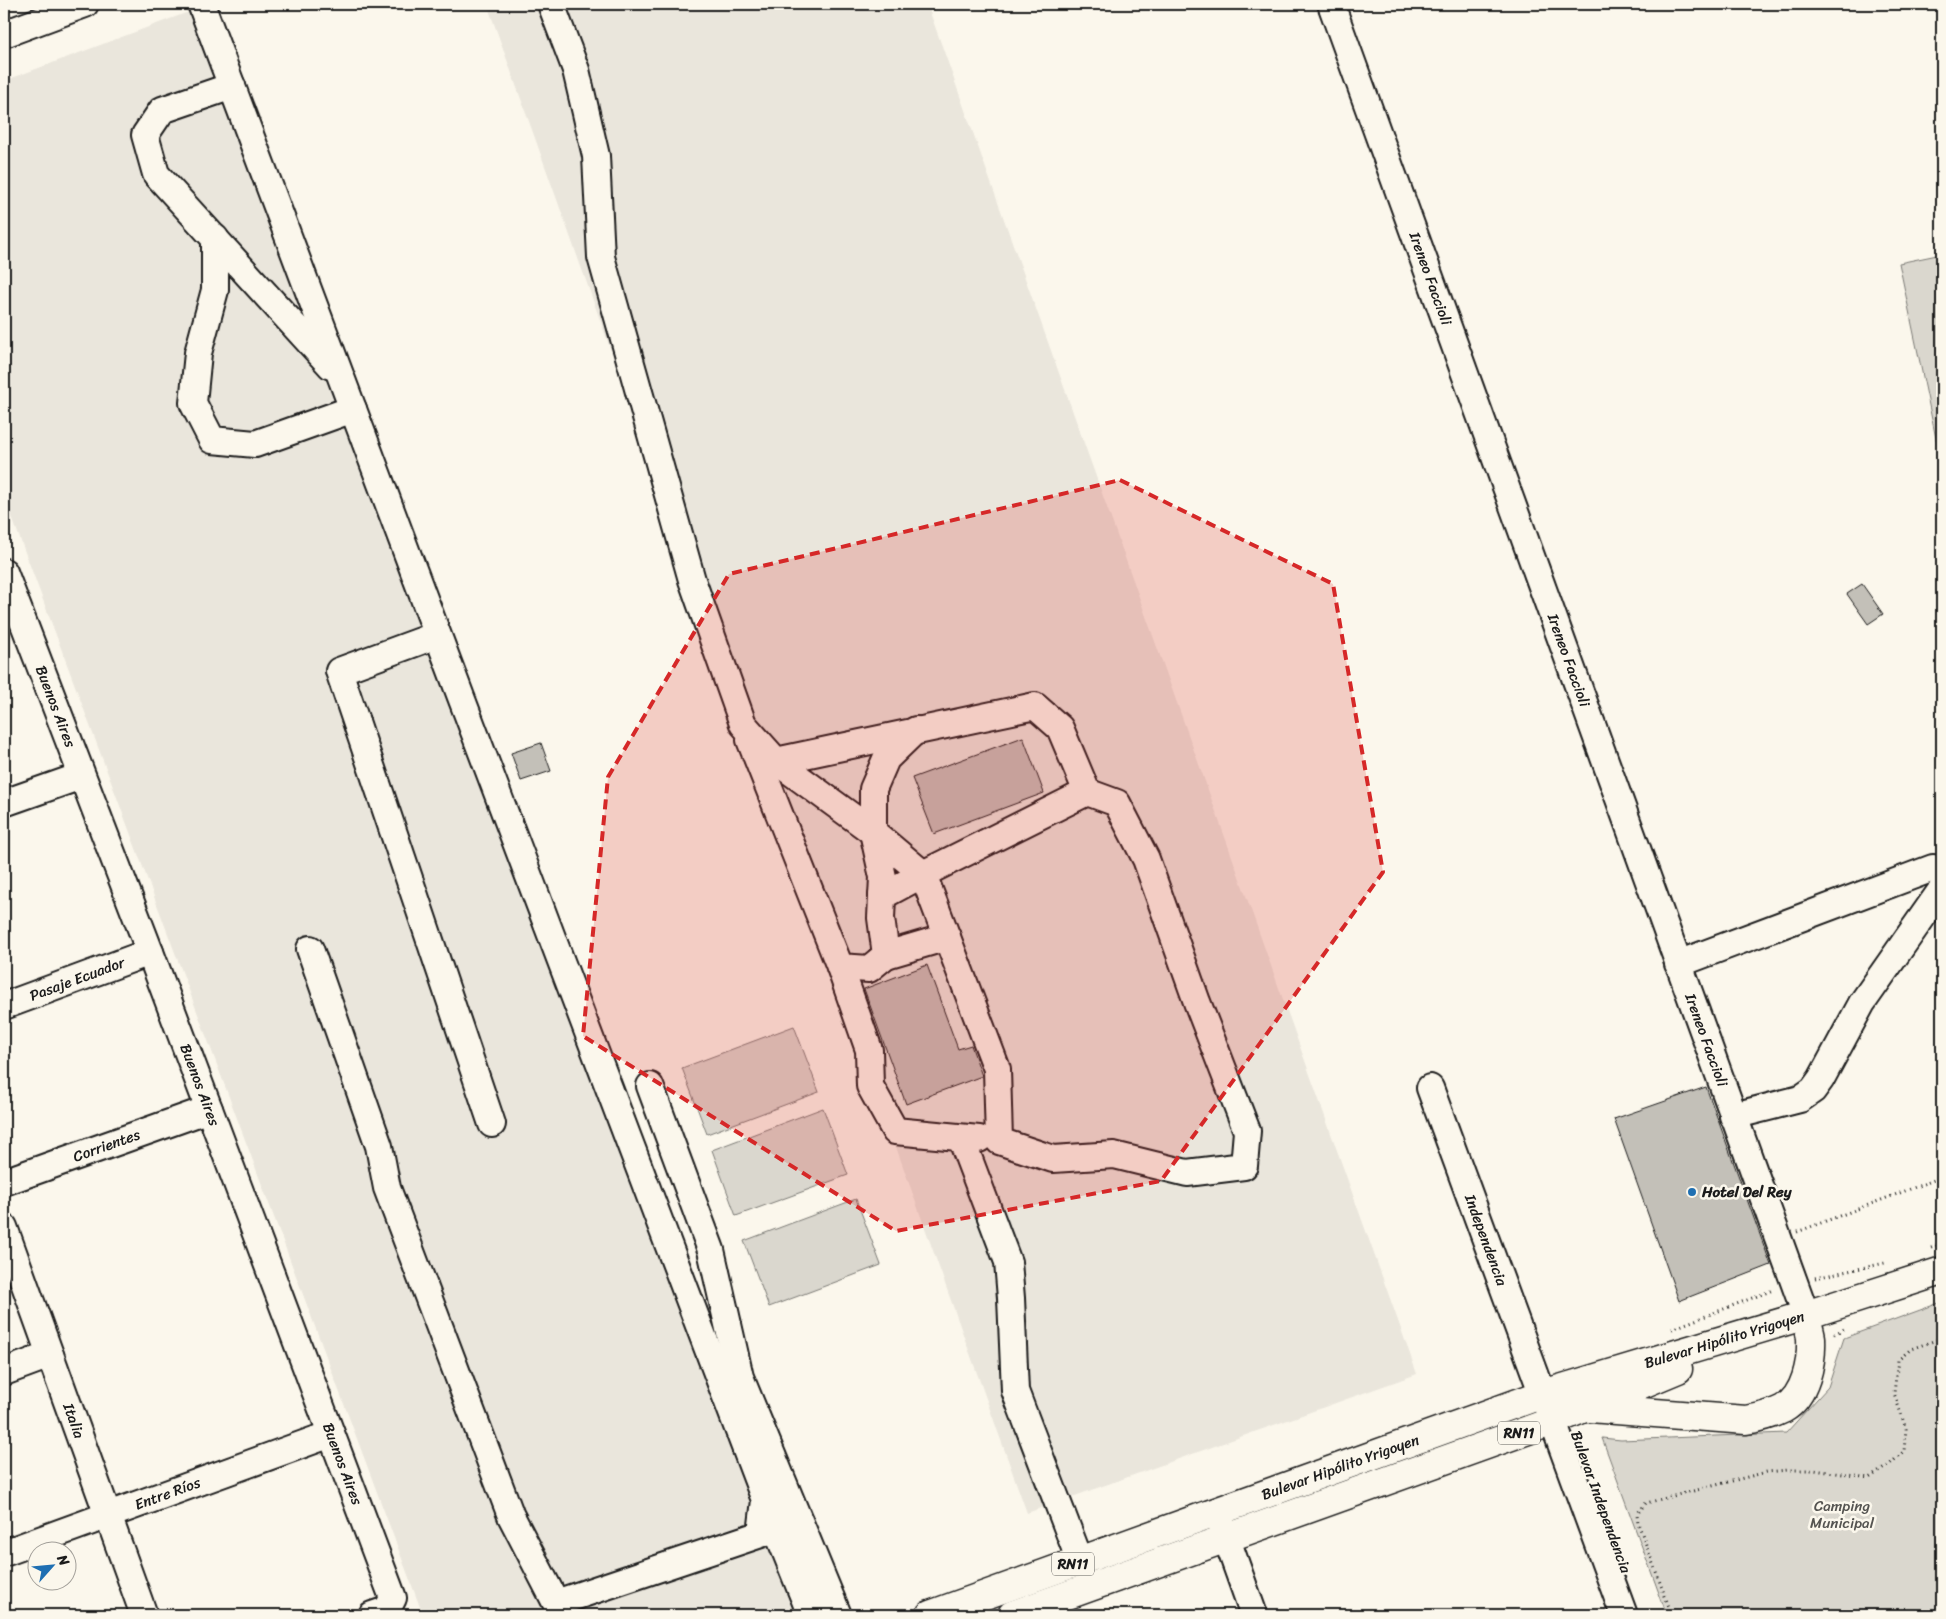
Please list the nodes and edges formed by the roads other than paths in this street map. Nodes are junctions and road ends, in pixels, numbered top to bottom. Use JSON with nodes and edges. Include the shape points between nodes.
{"nodes":[{"id":1,"x":85,"y":4,"type":"edge"},
{"id":2,"x":201,"y":4,"type":"edge"},
{"id":3,"x":551,"y":4,"type":"edge"},
{"id":4,"x":1332,"y":4,"type":"edge"},
{"id":5,"x":4,"y":34,"type":"edge"},
{"id":6,"x":232,"y":86,"type":"junction"},
{"id":7,"x":215,"y":238,"type":"junction"},
{"id":8,"x":340,"y":376,"type":"junction"},
{"id":9,"x":353,"y":409,"type":"junction"},
{"id":10,"x":6,"y":585,"type":"edge"},
{"id":11,"x":438,"y":635,"type":"junction"},
{"id":12,"x":743,"y":724,"type":"junction"},
{"id":13,"x":916,"y":730,"type":"junction"},
{"id":14,"x":776,"y":761,"type":"junction"},
{"id":15,"x":81,"y":776,"type":"junction"},
{"id":16,"x":1087,"y":792,"type":"junction"},
{"id":17,"x":4,"y":803,"type":"edge"},
{"id":18,"x":873,"y":832,"type":"junction"},
{"id":19,"x":1942,"y":870,"type":"edge"},
{"id":20,"x":923,"y":874,"type":"junction"},
{"id":21,"x":1942,"y":888,"type":"edge"},
{"id":22,"x":882,"y":896,"type":"junction"},
{"id":23,"x":947,"y":937,"type":"junction"},
{"id":24,"x":310,"y":949,"type":"dead end"},
{"id":25,"x":150,"y":952,"type":"junction"},
{"id":26,"x":886,"y":955,"type":"junction"},
{"id":27,"x":1678,"y":964,"type":"junction"},
{"id":28,"x":840,"y":967,"type":"junction"},
{"id":29,"x":4,"y":1006,"type":"edge"},
{"id":30,"x":650,"y":1086,"type":"dead end"},
{"id":31,"x":1430,"y":1088,"type":"dead end"},
{"id":32,"x":209,"y":1109,"type":"junction"},
{"id":33,"x":1734,"y":1116,"type":"junction"},
{"id":34,"x":492,"y":1124,"type":"dead end"},
{"id":35,"x":961,"y":1138,"type":"junction"},
{"id":36,"x":999,"y":1142,"type":"junction"},
{"id":37,"x":4,"y":1182,"type":"edge"},
{"id":38,"x":4,"y":1227,"type":"edge"},
{"id":39,"x":1942,"y":1271,"type":"edge"},
{"id":40,"x":1806,"y":1315,"type":"junction"},
{"id":41,"x":50,"y":1355,"type":"junction"},
{"id":42,"x":4,"y":1372,"type":"edge"},
{"id":43,"x":1551,"y":1391,"type":"junction"},
{"id":44,"x":1570,"y":1414,"type":"junction"},
{"id":45,"x":331,"y":1434,"type":"junction"},
{"id":46,"x":765,"y":1500,"type":"junction"},
{"id":47,"x":1217,"y":1512,"type":"junction"},
{"id":48,"x":108,"y":1515,"type":"junction"},
{"id":49,"x":1228,"y":1543,"type":"junction"},
{"id":50,"x":4,"y":1553,"type":"edge"},
{"id":51,"x":1080,"y":1562,"type":"junction"},
{"id":52,"x":558,"y":1609,"type":"edge"},
{"id":53,"x":144,"y":1615,"type":"edge"},
{"id":54,"x":372,"y":1615,"type":"edge"},
{"id":55,"x":811,"y":1615,"type":"edge"},
{"id":56,"x":838,"y":1615,"type":"edge"},
{"id":57,"x":930,"y":1615,"type":"edge"},
{"id":58,"x":1012,"y":1615,"type":"edge"},
{"id":59,"x":1254,"y":1615,"type":"edge"},
{"id":60,"x":1624,"y":1615,"type":"edge"},
{"id":61,"x":1642,"y":1615,"type":"edge"}],
"edges":[{"from":1,"to":5,"type":"street"},
{"from":2,"to":6,"type":"street"},
{"from":3,"to":12,"type":"street","via":[[576,70],[596,156],[601,257],[692,580]]},
{"from":4,"to":27,"type":"street","name":"Ireneo Faccioli"},
{"from":6,"to":7,"type":"street","via":[[162,110],[145,135],[156,174]]},
{"from":6,"to":8,"type":"street"},
{"from":7,"to":8,"type":"street"},
{"from":7,"to":9,"type":"street","via":[[215,290],[198,352],[193,403],[212,440],[254,444]]},
{"from":8,"to":9,"type":"street"},
{"from":9,"to":11,"type":"street"},
{"from":10,"to":15,"type":"street","name":"Buenos Aires"},
{"from":11,"to":34,"type":"street","via":[[339,671]]},
{"from":11,"to":46,"type":"street"},
{"from":12,"to":14,"type":"street"},
{"from":12,"to":28,"type":"street"},
{"from":13,"to":14,"type":"street"},
{"from":13,"to":16,"type":"street","via":[[1034,706],[1060,728]]},
{"from":13,"to":18,"type":"street","via":[[886,759],[873,788]]},
{"from":14,"to":18,"type":"street"},
{"from":15,"to":17,"type":"street"},
{"from":15,"to":25,"type":"street","name":"Buenos Aires"},
{"from":16,"to":20,"type":"street"},
{"from":16,"to":36,"type":"street","via":[[1117,803],[1146,860],[1247,1131],[1244,1166],[1187,1173],[1114,1155],[1053,1159]]},
{"from":18,"to":20,"type":"street"},
{"from":18,"to":22,"type":"street","via":[[884,877]]},
{"from":19,"to":27,"type":"street","via":[[1933,868]]},
{"from":20,"to":22,"type":"street"},
{"from":20,"to":23,"type":"street"},
{"from":21,"to":33,"type":"street","via":[[1862,1003],[1813,1090],[1800,1099]]},
{"from":22,"to":26,"type":"street"},
{"from":23,"to":26,"type":"street"},
{"from":23,"to":36,"type":"street","via":[[997,1069]]},
{"from":24,"to":52,"type":"street","via":[[380,1146],[387,1188],[511,1516]]},
{"from":25,"to":29,"type":"street","name":"Pasaje Ecuador"},
{"from":25,"to":32,"type":"street","name":"Buenos Aires"},
{"from":26,"to":28,"type":"street","via":[[869,969]]},
{"from":27,"to":33,"type":"street","name":"Ireneo Faccioli"},
{"from":28,"to":35,"type":"street","via":[[868,1050],[870,1086],[895,1131]]},
{"from":30,"to":56,"type":"street","via":[[711,1250],[740,1377]]},
{"from":31,"to":43,"type":"street","name":"Independencia"},
{"from":32,"to":37,"type":"street","name":"Corrientes"},
{"from":32,"to":45,"type":"street","name":"Buenos Aires"},
{"from":33,"to":40,"type":"street","name":"Ireneo Faccioli"},
{"from":35,"to":36,"type":"street"},
{"from":35,"to":51,"type":"street","via":[[1008,1262],[1015,1391]]},
{"from":38,"to":41,"type":"street","name":"Italia"},
{"from":39,"to":40,"type":"highway","number":"RN11"},
{"from":40,"to":43,"type":"highway","name":"Bulevar Hipólito Yrigoyen","number":"RN11"},
{"from":40,"to":44,"type":"highway","name":"Bulevar Hipólito Yrigoyen","number":"RN11"},
{"from":40,"to":44,"type":"highway","number":"RN11","via":[[1811,1358],[1804,1384],[1785,1408],[1766,1416],[1746,1420]]},
{"from":41,"to":42,"type":"street"},
{"from":41,"to":48,"type":"street","name":"Italia"},
{"from":43,"to":44,"type":"street","name":"Bulevar Independencia"},
{"from":43,"to":47,"type":"highway","name":"Bulevar Hipólito Yrigoyen","number":"RN11"},
{"from":44,"to":49,"type":"highway","name":"Bulevar Hipólito Yrigoyen","number":"RN11"},
{"from":44,"to":60,"type":"street","name":"Bulevar Independencia"},
{"from":44,"to":61,"type":"street","name":"Bulevar Independencia"},
{"from":45,"to":48,"type":"street","name":"Entre Ríos"},
{"from":45,"to":54,"type":"street","name":"Buenos Aires","via":[[392,1598],[387,1610]]},
{"from":46,"to":52,"type":"street","via":[[761,1534]]},
{"from":46,"to":55,"type":"street"},
{"from":47,"to":49,"type":"street"},
{"from":47,"to":51,"type":"highway","name":"Bulevar Hipólito Yrigoyen","number":"RN11"},
{"from":48,"to":50,"type":"street","name":"Entre Ríos"},
{"from":48,"to":53,"type":"street","name":"Italia"},
{"from":49,"to":58,"type":"highway","name":"Bulevar Hipólito Yrigoyen","number":"RN11"},
{"from":49,"to":59,"type":"street"},
{"from":51,"to":57,"type":"highway","name":"Bulevar Hipólito Yrigoyen","number":"RN11"}]}
